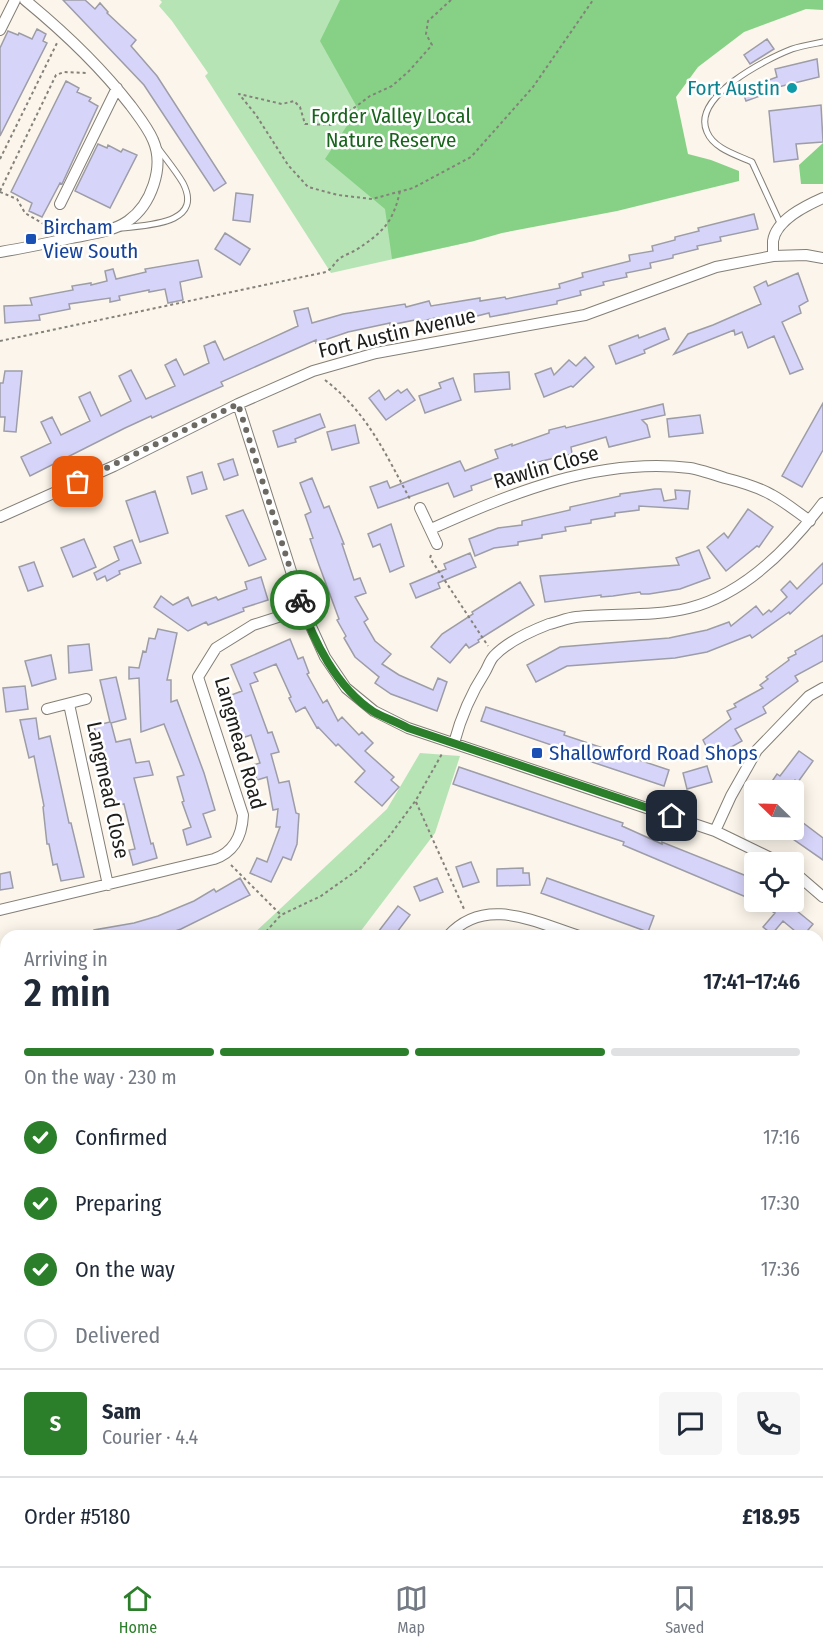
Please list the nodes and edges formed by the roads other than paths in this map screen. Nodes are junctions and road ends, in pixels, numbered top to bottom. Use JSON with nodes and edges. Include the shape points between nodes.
{"nodes":[{"id":1,"x":15,"y":0,"type":"edge"},
{"id":2,"x":25,"y":0,"type":"edge"},
{"id":3,"x":0,"y":30,"type":"edge"},
{"id":4,"x":823,"y":42,"type":"edge"},
{"id":5,"x":117,"y":88,"type":"junction"},
{"id":6,"x":154,"y":142,"type":"junction"},
{"id":7,"x":823,"y":198,"type":"edge"},
{"id":8,"x":60,"y":204,"type":"dead end"},
{"id":9,"x":781,"y":225,"type":"junction"},
{"id":10,"x":106,"y":231,"type":"junction"},
{"id":11,"x":0,"y":252,"type":"edge"},
{"id":12,"x":773,"y":256,"type":"junction"},
{"id":13,"x":823,"y":258,"type":"edge"},
{"id":14,"x":238,"y":404,"type":"junction"},
{"id":15,"x":823,"y":503,"type":"edge"},
{"id":16,"x":420,"y":508,"type":"road end"},
{"id":17,"x":0,"y":517,"type":"edge"},
{"id":18,"x":810,"y":520,"type":"junction"},
{"id":19,"x":430,"y":529,"type":"junction"},
{"id":20,"x":437,"y":544,"type":"road end"},
{"id":21,"x":303,"y":609,"type":"junction"},
{"id":22,"x":823,"y":688,"type":"edge"},
{"id":23,"x":86,"y":699,"type":"dead end"},
{"id":24,"x":69,"y":704,"type":"junction"},
{"id":25,"x":47,"y":709,"type":"dead end"},
{"id":26,"x":451,"y":742,"type":"junction"},
{"id":27,"x":715,"y":831,"type":"junction"},
{"id":28,"x":758,"y":852,"type":"edge"},
{"id":29,"x":804,"y":881,"type":"edge"},
{"id":30,"x":108,"y":885,"type":"junction"},
{"id":31,"x":823,"y":897,"type":"edge"},
{"id":32,"x":0,"y":910,"type":"edge"},
{"id":33,"x":456,"y":930,"type":"edge"},
{"id":34,"x":560,"y":930,"type":"edge"}],
"edges":[{"from":1,"to":3,"type":"street"},
{"from":2,"to":5,"type":"street","via":[[62,31]]},
{"from":4,"to":9,"type":"lane","via":[[792,49],[765,62],[723,90],[705,114],[707,132],[719,146],[752,162]]},
{"from":5,"to":6,"type":"street"},
{"from":5,"to":8,"type":"street"},
{"from":6,"to":10,"type":"street","via":[[156,179],[145,203],[126,223]]},
{"from":6,"to":10,"type":"lane","via":[[183,183],[188,197],[186,208],[177,218],[164,222]]},
{"from":7,"to":9,"type":"street"},
{"from":9,"to":12,"type":"street","via":[[773,239]]},
{"from":10,"to":11,"type":"street"},
{"from":12,"to":13,"type":"street","name":"Fort Austin Avenue"},
{"from":12,"to":14,"type":"street","name":"Fort Austin Avenue","via":[[716,267],[585,315],[376,353],[313,371]]},
{"from":14,"to":17,"type":"street","name":"Fort Austin Avenue"},
{"from":14,"to":21,"type":"street"},
{"from":15,"to":18,"type":"street"},
{"from":16,"to":19,"type":"street"},
{"from":18,"to":19,"type":"street","name":"Rawlin Close","via":[[772,495],[744,483],[692,468],[653,466],[610,468],[576,475],[497,501]]},
{"from":18,"to":26,"type":"street","via":[[778,556],[730,592],[689,609],[573,617],[536,629],[511,643],[494,656],[472,693]]},
{"from":19,"to":20,"type":"street"},
{"from":21,"to":26,"type":"street","via":[[325,657],[346,688],[374,711],[408,728]]},
{"from":21,"to":30,"type":"street","name":"Langmead Road","via":[[253,625],[216,648],[198,677],[243,815],[237,841],[222,856]]},
{"from":22,"to":27,"type":"street","via":[[809,696],[757,750]]},
{"from":23,"to":24,"type":"street"},
{"from":24,"to":25,"type":"street"},
{"from":24,"to":30,"type":"street","name":"Langmead Close"},
{"from":26,"to":27,"type":"street"},
{"from":27,"to":28,"type":"street"},
{"from":29,"to":31,"type":"street"},
{"from":30,"to":32,"type":"street"},
{"from":33,"to":34,"type":"street","via":[[486,914],[507,913]]}]}
